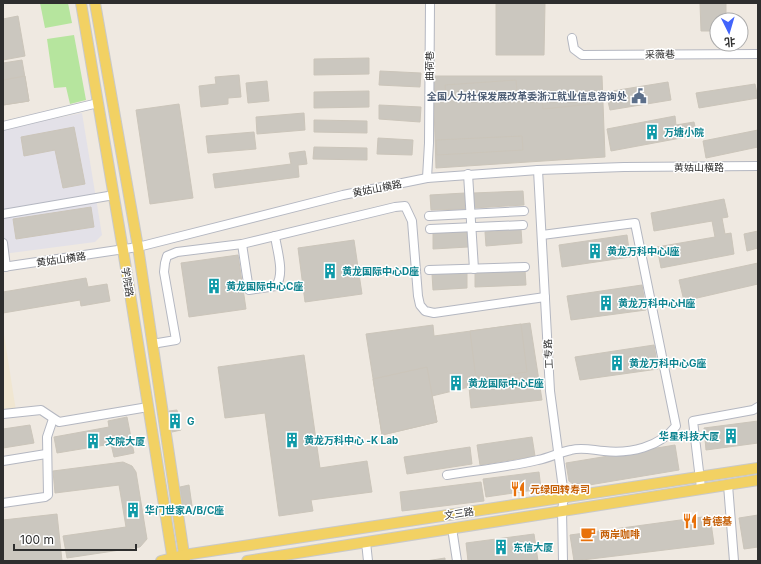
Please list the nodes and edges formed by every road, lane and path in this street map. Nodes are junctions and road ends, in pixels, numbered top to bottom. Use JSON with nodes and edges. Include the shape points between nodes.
{"nodes":[{"id":1,"x":81,"y":3,"type":"edge"},
{"id":2,"x":95,"y":3,"type":"edge"},
{"id":3,"x":430,"y":3,"type":"edge"},
{"id":4,"x":572,"y":38,"type":"dead end"},
{"id":5,"x":758,"y":54,"type":"edge"},
{"id":6,"x":98,"y":103,"type":"junction"},
{"id":7,"x":3,"y":126,"type":"edge"},
{"id":8,"x":758,"y":166,"type":"edge"},
{"id":9,"x":538,"y":170,"type":"junction"},
{"id":10,"x":468,"y":174,"type":"junction"},
{"id":11,"x":427,"y":178,"type":"junction"},
{"id":12,"x":114,"y":195,"type":"junction"},
{"id":13,"x":524,"y":211,"type":"dead end"},
{"id":14,"x":470,"y":213,"type":"junction"},
{"id":15,"x":3,"y":214,"type":"edge"},
{"id":16,"x":429,"y":216,"type":"dead end"},
{"id":17,"x":523,"y":225,"type":"dead end"},
{"id":18,"x":472,"y":228,"type":"junction"},
{"id":19,"x":430,"y":229,"type":"dead end"},
{"id":20,"x":542,"y":235,"type":"junction"},
{"id":21,"x":275,"y":236,"type":"junction"},
{"id":22,"x":3,"y":243,"type":"edge"},
{"id":23,"x":242,"y":244,"type":"junction"},
{"id":24,"x":138,"y":247,"type":"junction"},
{"id":25,"x":123,"y":250,"type":"junction"},
{"id":26,"x":5,"y":267,"type":"edge"},
{"id":27,"x":525,"y":267,"type":"dead end"},
{"id":28,"x":474,"y":269,"type":"junction"},
{"id":29,"x":429,"y":270,"type":"dead end"},
{"id":30,"x":545,"y":297,"type":"junction"},
{"id":31,"x":152,"y":344,"type":"junction"},
{"id":32,"x":148,"y":407,"type":"junction"},
{"id":33,"x":758,"y":407,"type":"edge"},
{"id":34,"x":3,"y":414,"type":"edge"},
{"id":35,"x":53,"y":419,"type":"junction"},
{"id":36,"x":46,"y":454,"type":"junction"},
{"id":37,"x":558,"y":454,"type":"junction"},
{"id":38,"x":3,"y":461,"type":"edge"},
{"id":39,"x":758,"y":468,"type":"edge"},
{"id":40,"x":447,"y":475,"type":"dead end"},
{"id":41,"x":700,"y":477,"type":"junction"},
{"id":42,"x":758,"y":480,"type":"edge"},
{"id":43,"x":728,"y":485,"type":"junction"},
{"id":44,"x":701,"y":488,"type":"junction"},
{"id":45,"x":564,"y":496,"type":"junction"},
{"id":46,"x":3,"y":502,"type":"edge"},
{"id":47,"x":562,"y":510,"type":"junction"},
{"id":48,"x":452,"y":528,"type":"junction"},
{"id":49,"x":366,"y":542,"type":"junction"},
{"id":50,"x":185,"y":558,"type":"edge"},
{"id":51,"x":173,"y":560,"type":"edge"},
{"id":52,"x":161,"y":561,"type":"edge"},
{"id":53,"x":246,"y":561,"type":"edge"},
{"id":54,"x":368,"y":561,"type":"edge"},
{"id":55,"x":457,"y":561,"type":"edge"},
{"id":56,"x":563,"y":561,"type":"edge"},
{"id":57,"x":734,"y":561,"type":"edge"}],
"edges":[{"from":1,"to":6,"type":"main road","name":"学院路"},
{"from":2,"to":24,"type":"main road","name":"学院路"},
{"from":3,"to":11,"type":"street","name":"曲荷巷"},
{"from":4,"to":5,"type":"street","name":"采薇巷","via":[[574,49],[582,55]]},
{"from":6,"to":7,"type":"street"},
{"from":6,"to":12,"type":"main road","name":"学院路"},
{"from":8,"to":9,"type":"street","name":"黄姑山横路"},
{"from":9,"to":10,"type":"street","name":"黄姑山横路"},
{"from":9,"to":20,"type":"street","name":"工专路"},
{"from":10,"to":11,"type":"street","name":"黄姑山横路"},
{"from":10,"to":14,"type":"street"},
{"from":11,"to":24,"type":"street","name":"黄姑山横路","via":[[343,195]]},
{"from":12,"to":15,"type":"street"},
{"from":12,"to":25,"type":"main road","name":"学院路"},
{"from":13,"to":14,"type":"street"},
{"from":14,"to":16,"type":"street"},
{"from":14,"to":18,"type":"street"},
{"from":17,"to":18,"type":"street"},
{"from":18,"to":19,"type":"street"},
{"from":18,"to":28,"type":"street"},
{"from":20,"to":30,"type":"street","name":"工专路"},
{"from":20,"to":37,"type":"street","via":[[635,223],[676,426],[662,440],[638,449],[614,452],[585,448]]},
{"from":21,"to":23,"type":"street"},
{"from":21,"to":23,"type":"street","via":[[280,274],[280,281],[276,286],[249,290]]},
{"from":21,"to":30,"type":"street","via":[[378,210],[406,206],[412,221],[418,296],[425,311],[434,313]]},
{"from":22,"to":26,"type":"street"},
{"from":23,"to":31,"type":"street","via":[[178,252],[167,256],[164,272],[176,340]]},
{"from":24,"to":25,"type":"street","name":"黄姑山横路"},
{"from":24,"to":31,"type":"main road","name":"学院路"},
{"from":25,"to":26,"type":"street","name":"黄姑山横路"},
{"from":25,"to":32,"type":"main road","name":"学院路"},
{"from":27,"to":28,"type":"street"},
{"from":28,"to":29,"type":"street"},
{"from":30,"to":37,"type":"street","name":"工专路","via":[[550,391]]},
{"from":31,"to":50,"type":"main road","name":"学院路"},
{"from":32,"to":35,"type":"street","via":[[59,422]]},
{"from":32,"to":51,"type":"main road","name":"学院路"},
{"from":33,"to":41,"type":"street","via":[[693,421]]},
{"from":34,"to":35,"type":"street","via":[[42,410]]},
{"from":35,"to":36,"type":"street","via":[[47,437]]},
{"from":36,"to":38,"type":"street"},
{"from":36,"to":46,"type":"street","via":[[48,495]]},
{"from":37,"to":40,"type":"street","via":[[540,460]]},
{"from":37,"to":45,"type":"street","name":"工专路"},
{"from":39,"to":41,"type":"main road","name":"文三路"},
{"from":41,"to":44,"type":"street"},
{"from":41,"to":45,"type":"main road","name":"文三路"},
{"from":42,"to":43,"type":"main road","name":"文三路"},
{"from":43,"to":44,"type":"main road","name":"文三路"},
{"from":43,"to":57,"type":"street"},
{"from":44,"to":47,"type":"main road","name":"文三路"},
{"from":45,"to":47,"type":"street","name":"工专路"},
{"from":45,"to":50,"type":"main road","name":"文三路"},
{"from":47,"to":48,"type":"main road","name":"文三路"},
{"from":47,"to":56,"type":"street","name":"工专路"},
{"from":48,"to":49,"type":"main road","name":"文三路"},
{"from":48,"to":55,"type":"street"},
{"from":49,"to":53,"type":"main road","name":"文三路"},
{"from":49,"to":54,"type":"street"},
{"from":50,"to":51,"type":"main road","name":"文三路"},
{"from":51,"to":52,"type":"main road","name":"文三路"}]}
